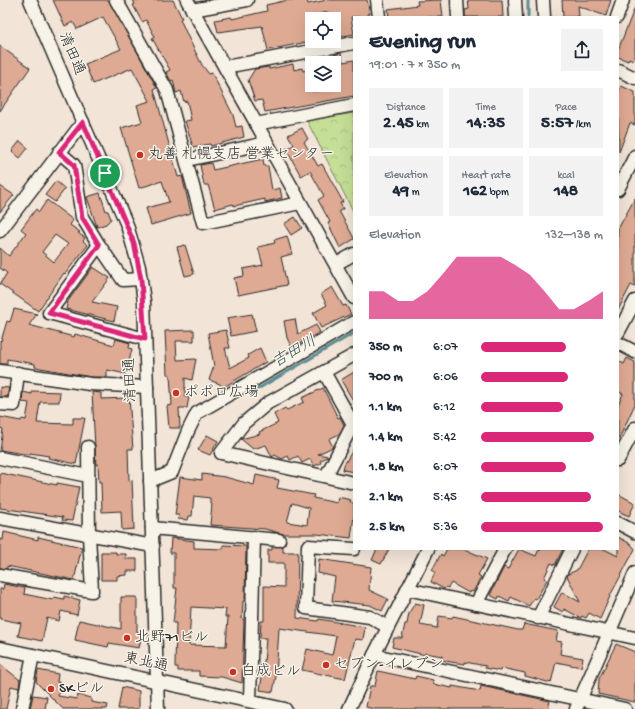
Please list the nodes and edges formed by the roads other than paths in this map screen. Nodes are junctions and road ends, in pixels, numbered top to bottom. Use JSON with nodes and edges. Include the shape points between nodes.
{"nodes":[{"id":1,"x":30,"y":0,"type":"edge"},
{"id":2,"x":116,"y":0,"type":"edge"},
{"id":3,"x":247,"y":0,"type":"edge"},
{"id":4,"x":377,"y":0,"type":"edge"},
{"id":5,"x":457,"y":0,"type":"edge"},
{"id":6,"x":515,"y":0,"type":"edge"},
{"id":7,"x":543,"y":0,"type":"edge"},
{"id":8,"x":623,"y":0,"type":"edge"},
{"id":9,"x":190,"y":5,"type":"edge"},
{"id":10,"x":379,"y":16,"type":"edge"},
{"id":11,"x":458,"y":16,"type":"edge"},
{"id":12,"x":516,"y":16,"type":"edge"},
{"id":13,"x":544,"y":16,"type":"edge"},
{"id":14,"x":617,"y":16,"type":"edge"},
{"id":15,"x":353,"y":44,"type":"edge"},
{"id":16,"x":225,"y":67,"type":"junction"},
{"id":17,"x":619,"y":70,"type":"edge"},
{"id":18,"x":635,"y":78,"type":"edge"},
{"id":19,"x":353,"y":105,"type":"edge"},
{"id":20,"x":83,"y":122,"type":"junction"},
{"id":21,"x":256,"y":124,"type":"junction"},
{"id":22,"x":266,"y":143,"type":"junction"},
{"id":23,"x":59,"y":152,"type":"junction"},
{"id":24,"x":635,"y":158,"type":"edge"},
{"id":25,"x":187,"y":160,"type":"junction"},
{"id":26,"x":619,"y":187,"type":"edge"},
{"id":27,"x":300,"y":203,"type":"junction"},
{"id":28,"x":0,"y":231,"type":"edge"},
{"id":29,"x":99,"y":245,"type":"junction"},
{"id":30,"x":353,"y":255,"type":"edge"},
{"id":31,"x":336,"y":264,"type":"junction"},
{"id":32,"x":141,"y":279,"type":"junction"},
{"id":33,"x":353,"y":296,"type":"edge"},
{"id":34,"x":635,"y":301,"type":"edge"},
{"id":35,"x":353,"y":323,"type":"edge"},
{"id":36,"x":619,"y":331,"type":"edge"},
{"id":37,"x":145,"y":339,"type":"junction"},
{"id":38,"x":619,"y":344,"type":"edge"},
{"id":39,"x":635,"y":352,"type":"edge"},
{"id":40,"x":353,"y":356,"type":"edge"},
{"id":41,"x":0,"y":371,"type":"edge"},
{"id":42,"x":324,"y":372,"type":"junction"},
{"id":43,"x":18,"y":373,"type":"junction"},
{"id":44,"x":147,"y":387,"type":"junction"},
{"id":45,"x":0,"y":404,"type":"edge"},
{"id":46,"x":635,"y":428,"type":"edge"},
{"id":47,"x":88,"y":447,"type":"dead end"},
{"id":48,"x":0,"y":458,"type":"edge"},
{"id":49,"x":619,"y":458,"type":"edge"},
{"id":50,"x":88,"y":476,"type":"junction"},
{"id":51,"x":326,"y":476,"type":"junction"},
{"id":52,"x":150,"y":481,"type":"junction"},
{"id":53,"x":353,"y":483,"type":"edge"},
{"id":54,"x":0,"y":518,"type":"edge"},
{"id":55,"x":619,"y":524,"type":"edge"},
{"id":56,"x":152,"y":528,"type":"junction"},
{"id":57,"x":635,"y":532,"type":"edge"},
{"id":58,"x":89,"y":535,"type":"junction"},
{"id":59,"x":254,"y":537,"type":"junction"},
{"id":60,"x":279,"y":540,"type":"dead end"},
{"id":61,"x":153,"y":546,"type":"junction"},
{"id":62,"x":353,"y":549,"type":"edge"},
{"id":63,"x":427,"y":550,"type":"edge"},
{"id":64,"x":504,"y":550,"type":"edge"},
{"id":65,"x":572,"y":550,"type":"edge"},
{"id":66,"x":635,"y":573,"type":"edge"},
{"id":67,"x":0,"y":575,"type":"edge"},
{"id":68,"x":407,"y":589,"type":"junction"},
{"id":69,"x":476,"y":604,"type":"junction"},
{"id":70,"x":538,"y":618,"type":"junction"},
{"id":71,"x":388,"y":627,"type":"junction"},
{"id":72,"x":609,"y":632,"type":"junction"},
{"id":73,"x":635,"y":638,"type":"edge"},
{"id":74,"x":0,"y":648,"type":"edge"},
{"id":75,"x":33,"y":655,"type":"junction"},
{"id":76,"x":374,"y":655,"type":"junction"},
{"id":77,"x":158,"y":682,"type":"junction"},
{"id":78,"x":250,"y":701,"type":"junction"},
{"id":79,"x":578,"y":704,"type":"edge"},
{"id":80,"x":22,"y":709,"type":"edge"},
{"id":81,"x":158,"y":709,"type":"edge"},
{"id":82,"x":285,"y":709,"type":"edge"},
{"id":83,"x":349,"y":709,"type":"edge"},
{"id":84,"x":624,"y":709,"type":"edge"}],
"edges":[{"from":1,"to":20,"type":"street","name":"清田通"},
{"from":2,"to":25,"type":"street","via":[[167,90]]},
{"from":3,"to":9,"type":"street"},
{"from":4,"to":10,"type":"street"},
{"from":5,"to":11,"type":"street"},
{"from":6,"to":12,"type":"street"},
{"from":7,"to":13,"type":"street"},
{"from":8,"to":14,"type":"street"},
{"from":9,"to":16,"type":"street"},
{"from":15,"to":16,"type":"street"},
{"from":16,"to":21,"type":"street"},
{"from":17,"to":18,"type":"street"},
{"from":19,"to":21,"type":"street"},
{"from":20,"to":23,"type":"street"},
{"from":20,"to":32,"type":"street","name":"清田通","via":[[128,225]]},
{"from":21,"to":22,"type":"street"},
{"from":22,"to":25,"type":"street"},
{"from":22,"to":27,"type":"street"},
{"from":23,"to":28,"type":"street"},
{"from":23,"to":29,"type":"street","via":[[74,165],[82,217]]},
{"from":24,"to":26,"type":"street"},
{"from":25,"to":27,"type":"street","via":[[203,223]]},
{"from":27,"to":31,"type":"street"},
{"from":29,"to":32,"type":"street","via":[[123,280]]},
{"from":29,"to":37,"type":"street","via":[[49,313]]},
{"from":30,"to":31,"type":"street"},
{"from":31,"to":33,"type":"street"},
{"from":32,"to":37,"type":"street","name":"清田通"},
{"from":34,"to":36,"type":"street"},
{"from":35,"to":52,"type":"street","via":[[198,413],[172,472]]},
{"from":37,"to":44,"type":"street","name":"清田通"},
{"from":38,"to":39,"type":"street"},
{"from":40,"to":42,"type":"street"},
{"from":41,"to":43,"type":"street"},
{"from":42,"to":51,"type":"street","via":[[353,424]]},
{"from":42,"to":51,"type":"street","via":[[268,403],[244,423],[221,453]]},
{"from":43,"to":44,"type":"street","via":[[90,384]]},
{"from":43,"to":45,"type":"street","via":[[14,406]]},
{"from":44,"to":52,"type":"street","name":"清田通"},
{"from":46,"to":49,"type":"street"},
{"from":47,"to":50,"type":"street"},
{"from":48,"to":50,"type":"street"},
{"from":50,"to":58,"type":"street"},
{"from":51,"to":53,"type":"street"},
{"from":52,"to":56,"type":"street","name":"清田通"},
{"from":54,"to":58,"type":"street"},
{"from":55,"to":57,"type":"street"},
{"from":56,"to":59,"type":"street"},
{"from":56,"to":61,"type":"street","name":"清田通"},
{"from":58,"to":61,"type":"street"},
{"from":58,"to":67,"type":"street","via":[[92,591]]},
{"from":59,"to":60,"type":"street"},
{"from":59,"to":78,"type":"street"},
{"from":61,"to":77,"type":"street","name":"清田通"},
{"from":62,"to":71,"type":"street","via":[[308,546],[306,608],[370,617]]},
{"from":63,"to":68,"type":"street"},
{"from":64,"to":69,"type":"street"},
{"from":65,"to":70,"type":"street"},
{"from":66,"to":72,"type":"street"},
{"from":68,"to":69,"type":"street"},
{"from":68,"to":71,"type":"street"},
{"from":69,"to":70,"type":"street"},
{"from":70,"to":72,"type":"street"},
{"from":71,"to":76,"type":"street"},
{"from":72,"to":73,"type":"street"},
{"from":72,"to":79,"type":"street"},
{"from":74,"to":75,"type":"street","name":"東北通"},
{"from":75,"to":77,"type":"street","name":"東北通"},
{"from":75,"to":80,"type":"street"},
{"from":76,"to":79,"type":"street"},
{"from":76,"to":83,"type":"street"},
{"from":77,"to":78,"type":"street","name":"東北通"},
{"from":77,"to":81,"type":"street","name":"清田通"},
{"from":78,"to":82,"type":"street","name":"東北通"},
{"from":79,"to":84,"type":"street"}]}
